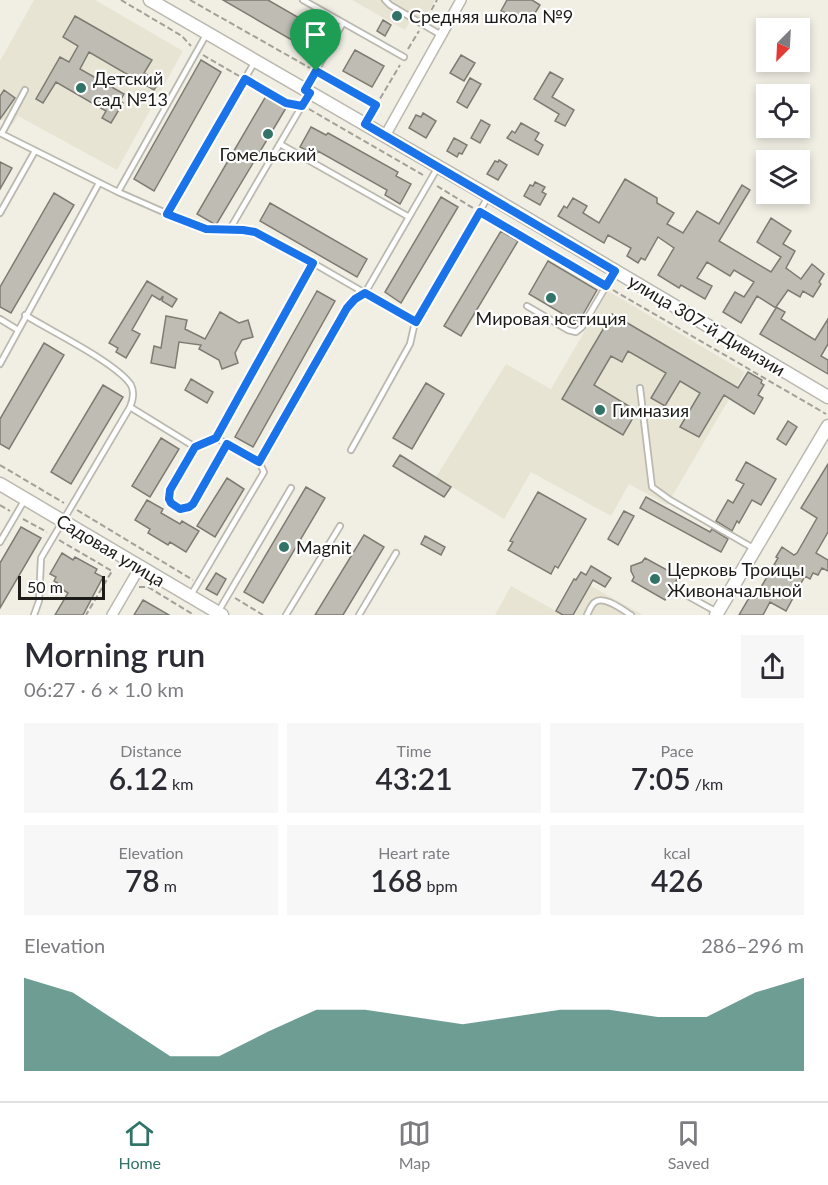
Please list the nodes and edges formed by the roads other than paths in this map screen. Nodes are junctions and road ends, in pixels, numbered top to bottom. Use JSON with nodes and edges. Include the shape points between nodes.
{"nodes":[{"id":1,"x":150,"y":0,"type":"edge"},
{"id":2,"x":303,"y":0,"type":"edge"},
{"id":3,"x":386,"y":0,"type":"edge"},
{"id":4,"x":462,"y":0,"type":"edge"},
{"id":5,"x":343,"y":23,"type":"junction"},
{"id":6,"x":207,"y":34,"type":"junction"},
{"id":7,"x":442,"y":36,"type":"junction"},
{"id":8,"x":404,"y":57,"type":"road end"},
{"id":9,"x":255,"y":61,"type":"junction"},
{"id":10,"x":25,"y":90,"type":"dead end"},
{"id":11,"x":307,"y":91,"type":"junction"},
{"id":12,"x":1,"y":133,"type":"edge"},
{"id":13,"x":385,"y":135,"type":"junction"},
{"id":14,"x":280,"y":144,"type":"junction"},
{"id":15,"x":35,"y":151,"type":"junction"},
{"id":16,"x":438,"y":167,"type":"junction"},
{"id":17,"x":99,"y":183,"type":"junction"},
{"id":18,"x":118,"y":192,"type":"junction"},
{"id":19,"x":489,"y":196,"type":"junction"},
{"id":20,"x":0,"y":213,"type":"edge"},
{"id":21,"x":167,"y":214,"type":"junction"},
{"id":22,"x":409,"y":217,"type":"junction"},
{"id":23,"x":230,"y":229,"type":"junction"},
{"id":24,"x":313,"y":263,"type":"junction"},
{"id":25,"x":615,"y":271,"type":"junction"},
{"id":26,"x":365,"y":293,"type":"junction"},
{"id":27,"x":527,"y":306,"type":"dead end"},
{"id":28,"x":25,"y":315,"type":"junction"},
{"id":29,"x":0,"y":319,"type":"edge"},
{"id":30,"x":416,"y":322,"type":"junction"},
{"id":31,"x":18,"y":330,"type":"junction"},
{"id":32,"x":0,"y":364,"type":"edge"},
{"id":33,"x":640,"y":388,"type":"dead end"},
{"id":34,"x":828,"y":398,"type":"edge"},
{"id":35,"x":130,"y":407,"type":"junction"},
{"id":36,"x":828,"y":426,"type":"edge"},
{"id":37,"x":216,"y":438,"type":"junction"},
{"id":38,"x":227,"y":444,"type":"junction"},
{"id":39,"x":195,"y":447,"type":"junction"},
{"id":40,"x":351,"y":450,"type":"dead end"},
{"id":41,"x":259,"y":462,"type":"junction"},
{"id":42,"x":0,"y":484,"type":"edge"},
{"id":43,"x":291,"y":488,"type":"dead end"},
{"id":44,"x":25,"y":499,"type":"junction"},
{"id":45,"x":62,"y":521,"type":"junction"},
{"id":46,"x":340,"y":526,"type":"dead end"},
{"id":47,"x":0,"y":542,"type":"edge"},
{"id":48,"x":756,"y":549,"type":"junction"},
{"id":49,"x":396,"y":553,"type":"dead end"},
{"id":50,"x":140,"y":567,"type":"junction"},
{"id":51,"x":190,"y":596,"type":"junction"},
{"id":52,"x":688,"y":596,"type":"dead end"},
{"id":53,"x":220,"y":614,"type":"edge"},
{"id":54,"x":717,"y":614,"type":"edge"},
{"id":55,"x":34,"y":615,"type":"edge"},
{"id":56,"x":112,"y":615,"type":"edge"},
{"id":57,"x":286,"y":615,"type":"edge"},
{"id":58,"x":359,"y":615,"type":"edge"},
{"id":59,"x":587,"y":615,"type":"edge"},
{"id":60,"x":631,"y":615,"type":"edge"}],
"edges":[{"from":1,"to":6,"type":"street","name":"улица 307-й Дивизии"},
{"from":2,"to":5,"type":"lane"},
{"from":3,"to":7,"type":"lane"},
{"from":4,"to":7,"type":"street"},
{"from":5,"to":8,"type":"lane"},
{"from":5,"to":11,"type":"lane"},
{"from":6,"to":9,"type":"street","name":"улица 307-й Дивизии"},
{"from":6,"to":18,"type":"lane"},
{"from":7,"to":13,"type":"street"},
{"from":9,"to":11,"type":"street","name":"улица 307-й Дивизии"},
{"from":9,"to":21,"type":"lane"},
{"from":10,"to":12,"type":"lane"},
{"from":11,"to":13,"type":"street","name":"улица 307-й Дивизии"},
{"from":11,"to":14,"type":"lane"},
{"from":12,"to":15,"type":"lane"},
{"from":13,"to":16,"type":"street","name":"улица 307-й Дивизии"},
{"from":14,"to":22,"type":"lane"},
{"from":14,"to":23,"type":"lane"},
{"from":15,"to":17,"type":"lane"},
{"from":15,"to":20,"type":"lane"},
{"from":16,"to":19,"type":"street","name":"улица 307-й Дивизии"},
{"from":16,"to":22,"type":"lane"},
{"from":17,"to":18,"type":"lane"},
{"from":17,"to":28,"type":"lane"},
{"from":18,"to":21,"type":"lane"},
{"from":19,"to":25,"type":"street","name":"улица 307-й Дивизии"},
{"from":19,"to":30,"type":"lane"},
{"from":21,"to":23,"type":"lane","via":[[206,229]]},
{"from":22,"to":26,"type":"lane"},
{"from":23,"to":24,"type":"lane","via":[[261,234]]},
{"from":24,"to":26,"type":"lane"},
{"from":24,"to":37,"type":"lane"},
{"from":25,"to":27,"type":"lane","via":[[576,332]]},
{"from":25,"to":34,"type":"street","name":"улица 307-й Дивизии"},
{"from":26,"to":30,"type":"lane"},
{"from":26,"to":41,"type":"lane","via":[[347,308]]},
{"from":28,"to":31,"type":"lane"},
{"from":28,"to":35,"type":"lane","via":[[118,372],[133,390]]},
{"from":29,"to":31,"type":"lane"},
{"from":30,"to":40,"type":"lane","via":[[410,344]]},
{"from":31,"to":32,"type":"lane"},
{"from":33,"to":48,"type":"lane","via":[[652,487]]},
{"from":35,"to":39,"type":"lane"},
{"from":35,"to":45,"type":"lane"},
{"from":36,"to":48,"type":"street"},
{"from":37,"to":38,"type":"lane"},
{"from":37,"to":39,"type":"lane"},
{"from":38,"to":39,"type":"lane","via":[[193,504],[180,509],[171,503],[169,494]]},
{"from":38,"to":41,"type":"lane"},
{"from":41,"to":51,"type":"lane","via":[[264,472],[262,478]]},
{"from":42,"to":44,"type":"street","name":"Садовая улица"},
{"from":43,"to":53,"type":"lane"},
{"from":44,"to":45,"type":"street","name":"Садовая улица"},
{"from":44,"to":47,"type":"lane"},
{"from":45,"to":50,"type":"street","name":"Садовая улица"},
{"from":45,"to":55,"type":"lane","via":[[40,565],[39,601]]},
{"from":46,"to":57,"type":"lane"},
{"from":48,"to":54,"type":"street"},
{"from":49,"to":58,"type":"lane"},
{"from":50,"to":51,"type":"street","name":"Садовая улица"},
{"from":50,"to":56,"type":"street"},
{"from":51,"to":53,"type":"street","name":"Садовая улица"},
{"from":52,"to":54,"type":"lane"},
{"from":59,"to":60,"type":"lane","via":[[600,600]]}]}
